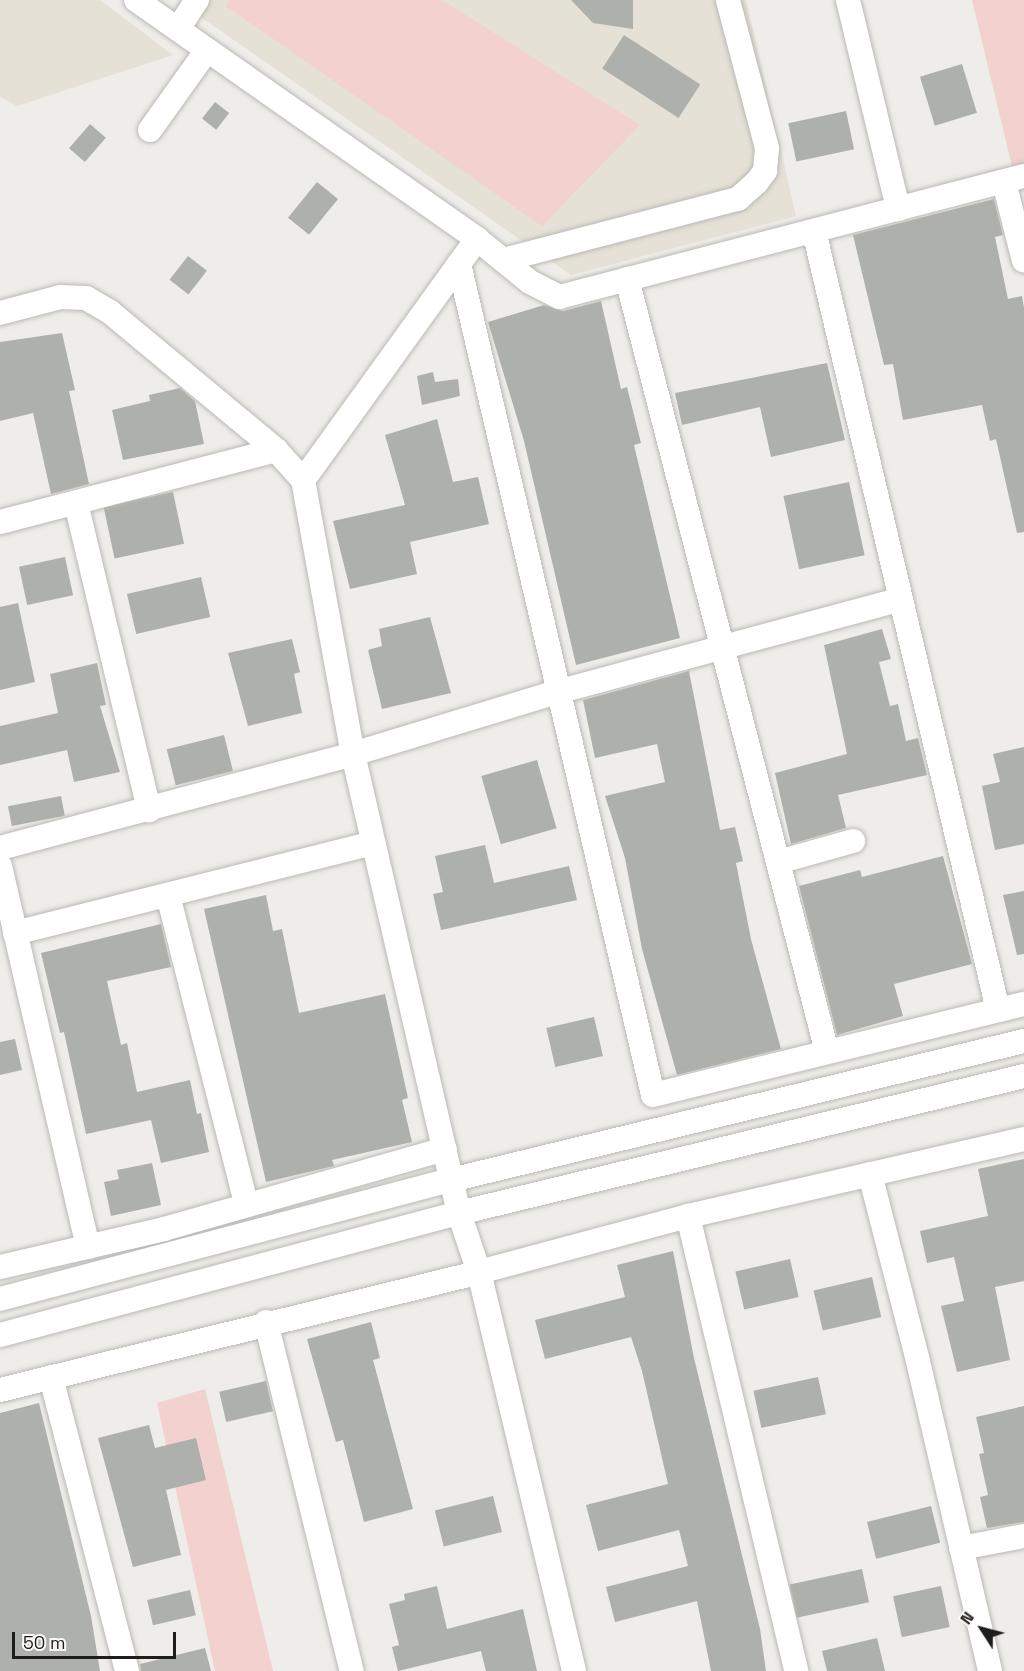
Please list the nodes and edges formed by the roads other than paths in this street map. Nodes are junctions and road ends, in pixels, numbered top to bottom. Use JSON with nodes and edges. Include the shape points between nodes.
{"nodes":[{"id":1,"x":197,"y":0,"type":"edge"},
{"id":2,"x":728,"y":0,"type":"edge"},
{"id":3,"x":848,"y":0,"type":"edge"},
{"id":4,"x":146,"y":3,"type":"edge"},
{"id":5,"x":177,"y":29,"type":"junction"},
{"id":6,"x":207,"y":50,"type":"junction"},
{"id":7,"x":150,"y":130,"type":"dead end"},
{"id":8,"x":1014,"y":179,"type":"edge"},
{"id":9,"x":898,"y":209,"type":"junction"},
{"id":10,"x":814,"y":231,"type":"junction"},
{"id":11,"x":477,"y":239,"type":"junction"},
{"id":12,"x":503,"y":260,"type":"junction"},
{"id":13,"x":1024,"y":261,"type":"edge"},
{"id":14,"x":459,"y":264,"type":"junction"},
{"id":15,"x":627,"y":279,"type":"junction"},
{"id":16,"x":0,"y":313,"type":"edge"},
{"id":17,"x":276,"y":450,"type":"junction"},
{"id":18,"x":303,"y":480,"type":"junction"},
{"id":19,"x":76,"y":503,"type":"junction"},
{"id":20,"x":0,"y":522,"type":"edge"},
{"id":21,"x":901,"y":599,"type":"junction"},
{"id":22,"x":722,"y":647,"type":"junction"},
{"id":23,"x":557,"y":692,"type":"junction"},
{"id":24,"x":353,"y":754,"type":"junction"},
{"id":25,"x":149,"y":810,"type":"junction"},
{"id":26,"x":853,"y":842,"type":"dead end"},
{"id":27,"x":373,"y":843,"type":"junction"},
{"id":28,"x":0,"y":848,"type":"edge"},
{"id":29,"x":778,"y":862,"type":"junction"},
{"id":30,"x":0,"y":866,"type":"edge"},
{"id":31,"x":168,"y":895,"type":"junction"},
{"id":32,"x":15,"y":933,"type":"junction"},
{"id":33,"x":1024,"y":1004,"type":"edge"},
{"id":34,"x":998,"y":1010,"type":"junction"},
{"id":35,"x":1024,"y":1041,"type":"edge"},
{"id":36,"x":828,"y":1052,"type":"junction"},
{"id":37,"x":1024,"y":1076,"type":"edge"},
{"id":38,"x":1024,"y":1139,"type":"edge"},
{"id":39,"x":445,"y":1149,"type":"junction"},
{"id":40,"x":870,"y":1174,"type":"junction"},
{"id":41,"x":452,"y":1180,"type":"junction"},
{"id":42,"x":246,"y":1204,"type":"junction"},
{"id":43,"x":459,"y":1213,"type":"junction"},
{"id":44,"x":688,"y":1216,"type":"junction"},
{"id":45,"x":88,"y":1247,"type":"junction"},
{"id":46,"x":0,"y":1267,"type":"edge"},
{"id":47,"x":479,"y":1272,"type":"junction"},
{"id":48,"x":0,"y":1299,"type":"edge"},
{"id":49,"x":266,"y":1322,"type":"junction"},
{"id":50,"x":0,"y":1335,"type":"edge"},
{"id":51,"x":51,"y":1377,"type":"junction"},
{"id":52,"x":0,"y":1390,"type":"edge"},
{"id":53,"x":1024,"y":1536,"type":"edge"},
{"id":54,"x":961,"y":1548,"type":"junction"},
{"id":55,"x":127,"y":1671,"type":"edge"},
{"id":56,"x":352,"y":1671,"type":"edge"},
{"id":57,"x":574,"y":1671,"type":"edge"},
{"id":58,"x":796,"y":1671,"type":"edge"},
{"id":59,"x":990,"y":1671,"type":"edge"}],
"edges":[{"from":1,"to":5,"type":"street"},
{"from":2,"to":12,"type":"street","via":[[767,148],[765,171],[757,182],[738,199]]},
{"from":3,"to":9,"type":"street"},
{"from":4,"to":5,"type":"street"},
{"from":5,"to":6,"type":"street"},
{"from":6,"to":7,"type":"street"},
{"from":6,"to":11,"type":"street"},
{"from":8,"to":9,"type":"street"},
{"from":8,"to":13,"type":"street"},
{"from":9,"to":10,"type":"street"},
{"from":10,"to":15,"type":"street"},
{"from":10,"to":21,"type":"street"},
{"from":11,"to":12,"type":"street"},
{"from":11,"to":14,"type":"street"},
{"from":12,"to":15,"type":"street","via":[[530,282],[559,297]]},
{"from":14,"to":18,"type":"street"},
{"from":14,"to":23,"type":"street"},
{"from":15,"to":22,"type":"street"},
{"from":16,"to":17,"type":"street","via":[[60,297],[86,298],[110,312]]},
{"from":17,"to":18,"type":"street"},
{"from":17,"to":19,"type":"street"},
{"from":18,"to":24,"type":"street"},
{"from":19,"to":20,"type":"street"},
{"from":19,"to":25,"type":"street"},
{"from":21,"to":22,"type":"street"},
{"from":21,"to":34,"type":"street"},
{"from":22,"to":23,"type":"street"},
{"from":22,"to":29,"type":"street"},
{"from":23,"to":24,"type":"street"},
{"from":23,"to":36,"type":"street","via":[[653,1095]]},
{"from":24,"to":25,"type":"street"},
{"from":24,"to":27,"type":"street"},
{"from":25,"to":28,"type":"street"},
{"from":26,"to":29,"type":"street"},
{"from":27,"to":31,"type":"street"},
{"from":27,"to":39,"type":"street"},
{"from":29,"to":36,"type":"street"},
{"from":30,"to":32,"type":"street"},
{"from":31,"to":32,"type":"street"},
{"from":31,"to":42,"type":"street"},
{"from":32,"to":45,"type":"street"},
{"from":33,"to":34,"type":"street"},
{"from":34,"to":36,"type":"street"},
{"from":35,"to":41,"type":"street"},
{"from":37,"to":43,"type":"street"},
{"from":38,"to":40,"type":"street"},
{"from":39,"to":41,"type":"street"},
{"from":39,"to":42,"type":"street"},
{"from":40,"to":44,"type":"street"},
{"from":40,"to":54,"type":"street"},
{"from":41,"to":43,"type":"street"},
{"from":41,"to":48,"type":"street"},
{"from":42,"to":45,"type":"street"},
{"from":43,"to":47,"type":"street"},
{"from":43,"to":50,"type":"street"},
{"from":44,"to":47,"type":"street"},
{"from":44,"to":58,"type":"street"},
{"from":45,"to":46,"type":"street"},
{"from":47,"to":49,"type":"street"},
{"from":47,"to":57,"type":"street"},
{"from":49,"to":51,"type":"street"},
{"from":49,"to":56,"type":"street"},
{"from":51,"to":52,"type":"street"},
{"from":51,"to":55,"type":"street"},
{"from":53,"to":54,"type":"street"},
{"from":54,"to":59,"type":"street"}]}
